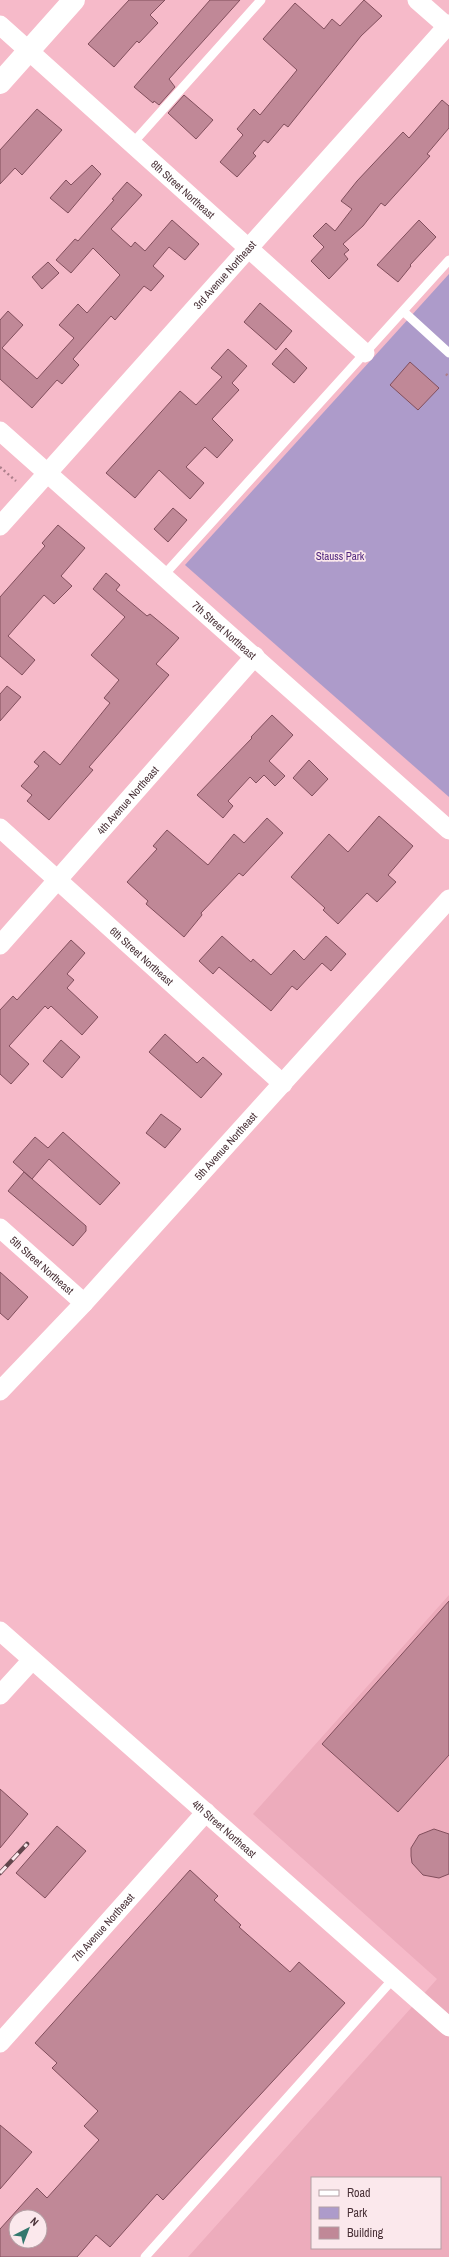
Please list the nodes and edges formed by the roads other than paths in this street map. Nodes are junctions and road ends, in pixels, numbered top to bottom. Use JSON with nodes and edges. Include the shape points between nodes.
{"nodes":[{"id":1,"x":74,"y":0,"type":"edge"},
{"id":2,"x":261,"y":0,"type":"edge"},
{"id":3,"x":417,"y":0,"type":"edge"},
{"id":4,"x":0,"y":26,"type":"edge"},
{"id":5,"x":448,"y":26,"type":"edge"},
{"id":6,"x":29,"y":51,"type":"junction"},
{"id":7,"x":0,"y":83,"type":"edge"},
{"id":8,"x":132,"y":144,"type":"junction"},
{"id":9,"x":248,"y":248,"type":"junction"},
{"id":10,"x":449,"y":260,"type":"edge"},
{"id":11,"x":403,"y":311,"type":"junction"},
{"id":12,"x":365,"y":353,"type":"junction"},
{"id":13,"x":449,"y":353,"type":"edge"},
{"id":14,"x":0,"y":431,"type":"edge"},
{"id":15,"x":46,"y":472,"type":"junction"},
{"id":16,"x":0,"y":526,"type":"edge"},
{"id":17,"x":164,"y":575,"type":"junction"},
{"id":18,"x":255,"y":656,"type":"junction"},
{"id":19,"x":0,"y":828,"type":"edge"},
{"id":20,"x":449,"y":830,"type":"edge"},
{"id":21,"x":57,"y":880,"type":"junction"},
{"id":22,"x":449,"y":899,"type":"edge"},
{"id":23,"x":0,"y":945,"type":"edge"},
{"id":24,"x":283,"y":1084,"type":"junction"},
{"id":25,"x":0,"y":1228,"type":"edge"},
{"id":26,"x":84,"y":1303,"type":"junction"},
{"id":27,"x":0,"y":1391,"type":"edge"},
{"id":28,"x":0,"y":1631,"type":"edge"},
{"id":29,"x":32,"y":1660,"type":"junction"},
{"id":30,"x":0,"y":1695,"type":"edge"},
{"id":31,"x":206,"y":1812,"type":"junction"},
{"id":32,"x":394,"y":1978,"type":"junction"},
{"id":33,"x":449,"y":2027,"type":"edge"},
{"id":34,"x":0,"y":2043,"type":"edge"},
{"id":35,"x":145,"y":2257,"type":"edge"}],
"edges":[{"from":1,"to":6,"type":"street"},
{"from":2,"to":8,"type":"lane"},
{"from":3,"to":5,"type":"street"},
{"from":4,"to":6,"type":"street","name":"8th Street Northeast"},
{"from":5,"to":9,"type":"street","name":"3rd Avenue Northeast"},
{"from":6,"to":7,"type":"street"},
{"from":6,"to":8,"type":"street","name":"8th Street Northeast"},
{"from":8,"to":9,"type":"street","name":"8th Street Northeast"},
{"from":9,"to":12,"type":"street","name":"8th Street Northeast"},
{"from":9,"to":15,"type":"street","name":"3rd Avenue Northeast"},
{"from":10,"to":11,"type":"lane"},
{"from":11,"to":12,"type":"lane"},
{"from":11,"to":13,"type":"lane"},
{"from":12,"to":17,"type":"lane"},
{"from":14,"to":15,"type":"street","name":"7th Street Northeast"},
{"from":15,"to":16,"type":"street","name":"3rd Avenue Northeast"},
{"from":15,"to":17,"type":"street","name":"7th Street Northeast"},
{"from":17,"to":18,"type":"street","name":"7th Street Northeast"},
{"from":18,"to":20,"type":"street","name":"7th Street Northeast"},
{"from":18,"to":21,"type":"street","name":"4th Avenue Northeast"},
{"from":19,"to":21,"type":"street","name":"6th Street Northeast"},
{"from":21,"to":23,"type":"street","name":"4th Avenue Northeast"},
{"from":21,"to":24,"type":"street","name":"6th Street Northeast"},
{"from":22,"to":24,"type":"street","name":"5th Avenue Northeast"},
{"from":24,"to":26,"type":"street","name":"5th Avenue Northeast"},
{"from":25,"to":26,"type":"street","name":"5th Street Northeast"},
{"from":26,"to":27,"type":"street","name":"5th Avenue Northeast"},
{"from":28,"to":29,"type":"street","name":"4th Street Northeast"},
{"from":29,"to":30,"type":"street"},
{"from":29,"to":31,"type":"street","name":"4th Street Northeast"},
{"from":31,"to":32,"type":"street","name":"4th Street Northeast"},
{"from":31,"to":34,"type":"street","name":"7th Avenue Northeast"},
{"from":32,"to":33,"type":"street","name":"4th Street Northeast"},
{"from":32,"to":35,"type":"lane"}]}
